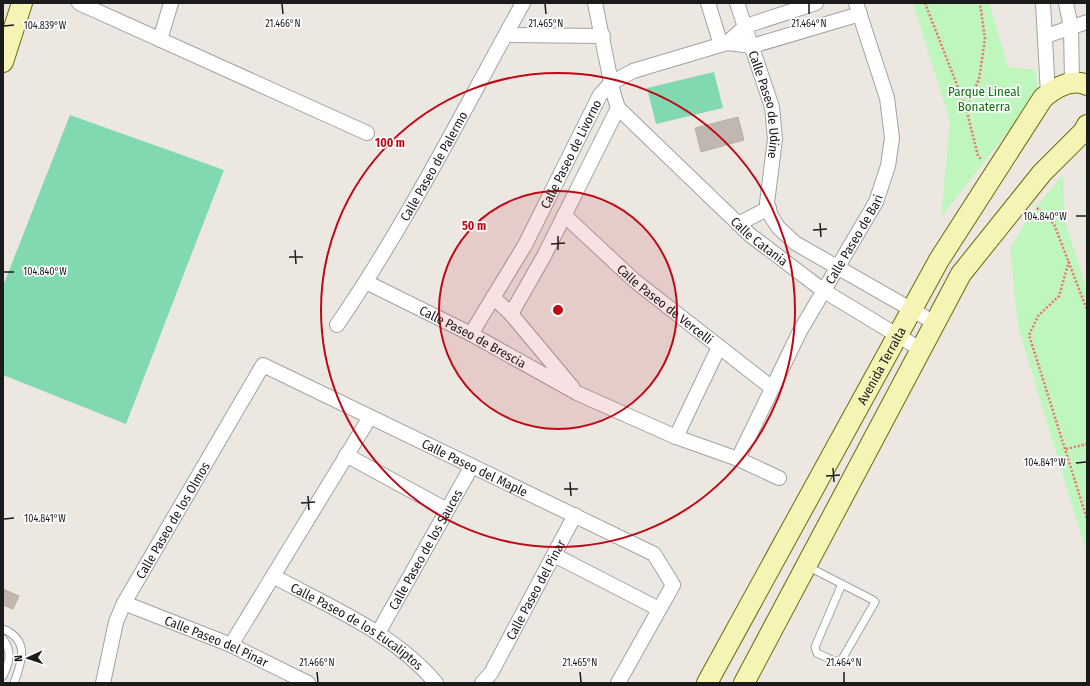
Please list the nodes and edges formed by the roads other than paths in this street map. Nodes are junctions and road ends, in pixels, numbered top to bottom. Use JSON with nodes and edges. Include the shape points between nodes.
{"nodes":[{"id":1,"x":22,"y":3,"type":"edge"},
{"id":2,"x":79,"y":3,"type":"edge"},
{"id":3,"x":171,"y":3,"type":"edge"},
{"id":4,"x":524,"y":3,"type":"edge"},
{"id":5,"x":595,"y":3,"type":"edge"},
{"id":6,"x":708,"y":3,"type":"edge"},
{"id":7,"x":737,"y":3,"type":"edge"},
{"id":8,"x":816,"y":3,"type":"edge"},
{"id":9,"x":1043,"y":3,"type":"edge"},
{"id":10,"x":1066,"y":3,"type":"edge"},
{"id":11,"x":858,"y":8,"type":"edge"},
{"id":12,"x":1087,"y":22,"type":"edge"},
{"id":13,"x":746,"y":26,"type":"junction"},
{"id":14,"x":1071,"y":27,"type":"junction"},
{"id":15,"x":506,"y":35,"type":"junction"},
{"id":16,"x":603,"y":36,"type":"junction"},
{"id":17,"x":1046,"y":36,"type":"junction"},
{"id":18,"x":160,"y":40,"type":"junction"},
{"id":19,"x":724,"y":44,"type":"junction"},
{"id":20,"x":752,"y":46,"type":"junction"},
{"id":21,"x":3,"y":62,"type":"edge"},
{"id":22,"x":611,"y":83,"type":"junction"},
{"id":23,"x":1080,"y":83,"type":"edge"},
{"id":24,"x":1048,"y":94,"type":"junction"},
{"id":25,"x":618,"y":108,"type":"junction"},
{"id":26,"x":1086,"y":129,"type":"edge"},
{"id":27,"x":367,"y":133,"type":"dead end"},
{"id":28,"x":769,"y":208,"type":"junction"},
{"id":29,"x":564,"y":215,"type":"junction"},
{"id":30,"x":738,"y":224,"type":"junction"},
{"id":31,"x":837,"y":267,"type":"junction"},
{"id":32,"x":366,"y":282,"type":"junction"},
{"id":33,"x":824,"y":291,"type":"junction"},
{"id":34,"x":493,"y":297,"type":"junction"},
{"id":35,"x":912,"y":310,"type":"junction"},
{"id":36,"x":511,"y":314,"type":"junction"},
{"id":37,"x":934,"y":323,"type":"junction"},
{"id":38,"x":337,"y":325,"type":"dead end"},
{"id":39,"x":471,"y":334,"type":"junction"},
{"id":40,"x":898,"y":335,"type":"junction"},
{"id":41,"x":719,"y":347,"type":"junction"},
{"id":42,"x":920,"y":349,"type":"junction"},
{"id":43,"x":263,"y":365,"type":"joint"},
{"id":44,"x":772,"y":388,"type":"junction"},
{"id":45,"x":577,"y":393,"type":"junction"},
{"id":46,"x":370,"y":417,"type":"junction"},
{"id":47,"x":676,"y":437,"type":"junction"},
{"id":48,"x":346,"y":455,"type":"junction"},
{"id":49,"x":738,"y":459,"type":"junction"},
{"id":50,"x":472,"y":466,"type":"junction"},
{"id":51,"x":779,"y":478,"type":"dead end"},
{"id":52,"x":448,"y":510,"type":"junction"},
{"id":53,"x":575,"y":515,"type":"junction"},
{"id":54,"x":554,"y":555,"type":"junction"},
{"id":55,"x":806,"y":566,"type":"junction"},
{"id":56,"x":273,"y":576,"type":"junction"},
{"id":57,"x":842,"y":584,"type":"junction"},
{"id":58,"x":124,"y":603,"type":"junction"},
{"id":59,"x":659,"y":609,"type":"junction"},
{"id":60,"x":3,"y":629,"type":"edge"},
{"id":61,"x":378,"y":633,"type":"junction"},
{"id":62,"x":3,"y":639,"type":"edge"},
{"id":63,"x":231,"y":645,"type":"junction"},
{"id":64,"x":3,"y":676,"type":"edge"},
{"id":65,"x":14,"y":683,"type":"edge"},
{"id":66,"x":103,"y":683,"type":"edge"},
{"id":67,"x":308,"y":683,"type":"edge"},
{"id":68,"x":436,"y":683,"type":"edge"},
{"id":69,"x":482,"y":683,"type":"edge"},
{"id":70,"x":618,"y":683,"type":"edge"},
{"id":71,"x":707,"y":683,"type":"edge"},
{"id":72,"x":744,"y":683,"type":"edge"}],
"edges":[{"from":1,"to":21,"type":"street"},
{"from":2,"to":18,"type":"street"},
{"from":3,"to":18,"type":"street"},
{"from":4,"to":15,"type":"street","name":"Calle Paseo de Palermo"},
{"from":5,"to":16,"type":"street"},
{"from":6,"to":19,"type":"street"},
{"from":7,"to":13,"type":"street","name":"Calle Paseo de Udine"},
{"from":8,"to":13,"type":"street","name":"Calle Paseo de Livorno"},
{"from":9,"to":17,"type":"street"},
{"from":10,"to":14,"type":"street"},
{"from":11,"to":20,"type":"street","name":"Calle Paseo de Livorno"},
{"from":11,"to":31,"type":"street","name":"Calle Paseo de Bari","via":[[888,98],[892,138],[888,166],[876,202]]},
{"from":12,"to":14,"type":"street"},
{"from":13,"to":19,"type":"street","name":"Calle Paseo de Livorno"},
{"from":13,"to":20,"type":"street","name":"Calle Paseo de Udine"},
{"from":14,"to":17,"type":"street"},
{"from":14,"to":23,"type":"street"},
{"from":15,"to":16,"type":"street"},
{"from":15,"to":32,"type":"street","name":"Calle Paseo de Palermo"},
{"from":16,"to":22,"type":"street"},
{"from":17,"to":24,"type":"street"},
{"from":18,"to":27,"type":"street"},
{"from":19,"to":20,"type":"street","name":"Calle Paseo de Livorno"},
{"from":19,"to":22,"type":"street","name":"Calle Paseo de Livorno","via":[[633,71]]},
{"from":20,"to":28,"type":"street","name":"Calle Paseo de Udine","via":[[772,107],[775,139],[767,202]]},
{"from":22,"to":25,"type":"street"},
{"from":22,"to":34,"type":"street","name":"Calle Paseo de Livorno","via":[[593,109],[525,245]]},
{"from":23,"to":24,"type":"street","name":"Avenida Terralta"},
{"from":24,"to":35,"type":"street","name":"Avenida Terralta","via":[[939,260]]},
{"from":25,"to":29,"type":"street","name":"Calle Paseo de Livorno"},
{"from":25,"to":30,"type":"street","name":"Calle Catania"},
{"from":26,"to":37,"type":"street","name":"Avenida Terralta","via":[[1042,173],[961,274]]},
{"from":28,"to":30,"type":"street"},
{"from":28,"to":31,"type":"street","name":"Calle Paseo de Udine","via":[[778,227],[795,243]]},
{"from":29,"to":36,"type":"street","name":"Calle Paseo de Livorno"},
{"from":29,"to":41,"type":"street","name":"Calle Paseo de Vercelli","via":[[635,281]]},
{"from":30,"to":33,"type":"street","name":"Calle Catania","via":[[750,236]]},
{"from":31,"to":33,"type":"street","name":"Calle Paseo de Bari"},
{"from":31,"to":35,"type":"street","name":"Calle Paseo de Udine"},
{"from":32,"to":38,"type":"street","name":"Calle Paseo de Palermo"},
{"from":32,"to":39,"type":"street","name":"Calle Paseo de Brescia"},
{"from":33,"to":40,"type":"street","name":"Calle Catania"},
{"from":33,"to":44,"type":"street","name":"Calle Paseo de Bari","via":[[800,331]]},
{"from":34,"to":36,"type":"street","name":"Calle Paseo de Brescia"},
{"from":34,"to":39,"type":"street","name":"Calle Paseo de Livorno"},
{"from":35,"to":37,"type":"street","name":"Calle Paseo de Udine"},
{"from":35,"to":40,"type":"street","name":"Avenida Terralta"},
{"from":36,"to":45,"type":"street","name":"Calle Paseo de Brescia"},
{"from":37,"to":42,"type":"street","name":"Avenida Terralta"},
{"from":39,"to":45,"type":"street","name":"Calle Paseo de Brescia"},
{"from":40,"to":42,"type":"street","name":"Calle Catania"},
{"from":40,"to":71,"type":"street","name":"Avenida Terralta"},
{"from":41,"to":44,"type":"street","name":"Calle Paseo de Vercelli"},
{"from":41,"to":47,"type":"street"},
{"from":42,"to":55,"type":"street","name":"Avenida Terralta"},
{"from":43,"to":46,"type":"street","name":"Calle Paseo del Maple"},
{"from":43,"to":58,"type":"street","name":"Calle Paseo de los Olmos"},
{"from":44,"to":49,"type":"street","name":"Calle Paseo de Bari"},
{"from":45,"to":47,"type":"street","name":"Calle Paseo de Brescia"},
{"from":46,"to":48,"type":"street"},
{"from":46,"to":50,"type":"street","name":"Calle Paseo del Maple"},
{"from":47,"to":49,"type":"street","name":"Calle Paseo de Brescia"},
{"from":48,"to":52,"type":"street"},
{"from":48,"to":56,"type":"street"},
{"from":49,"to":51,"type":"street","name":"Calle Paseo de Brescia"},
{"from":50,"to":52,"type":"street","name":"Calle Paseo de los Sauces"},
{"from":50,"to":53,"type":"street","name":"Calle Paseo del Maple"},
{"from":52,"to":61,"type":"street","name":"Calle Paseo de los Sauces"},
{"from":53,"to":54,"type":"street","name":"Calle Paseo del Pinar"},
{"from":53,"to":59,"type":"street","name":"Calle Paseo del Maple","via":[[654,554],[673,585]]},
{"from":54,"to":59,"type":"street"},
{"from":54,"to":69,"type":"street","name":"Calle Paseo del Pinar","via":[[491,673]]},
{"from":55,"to":57,"type":"lane"},
{"from":55,"to":72,"type":"street","name":"Avenida Terralta"},
{"from":56,"to":61,"type":"street","name":"Calle Paseo de los Eucaliptos"},
{"from":56,"to":63,"type":"street"},
{"from":57,"to":57,"type":"lane","via":[[875,602],[841,661],[836,662],[817,653],[815,647]]},
{"from":58,"to":63,"type":"street","name":"Calle Paseo del Pinar"},
{"from":58,"to":66,"type":"street","name":"Calle Paseo de los Olmos","via":[[116,622]]},
{"from":59,"to":70,"type":"street"},
{"from":60,"to":65,"type":"lane","via":[[16,637],[21,648],[22,662]]},
{"from":61,"to":68,"type":"street","name":"Calle Paseo de los Eucaliptos","via":[[421,665]]},
{"from":62,"to":64,"type":"lane","via":[[10,660]]},
{"from":63,"to":67,"type":"street","name":"Calle Paseo del Pinar"}]}
